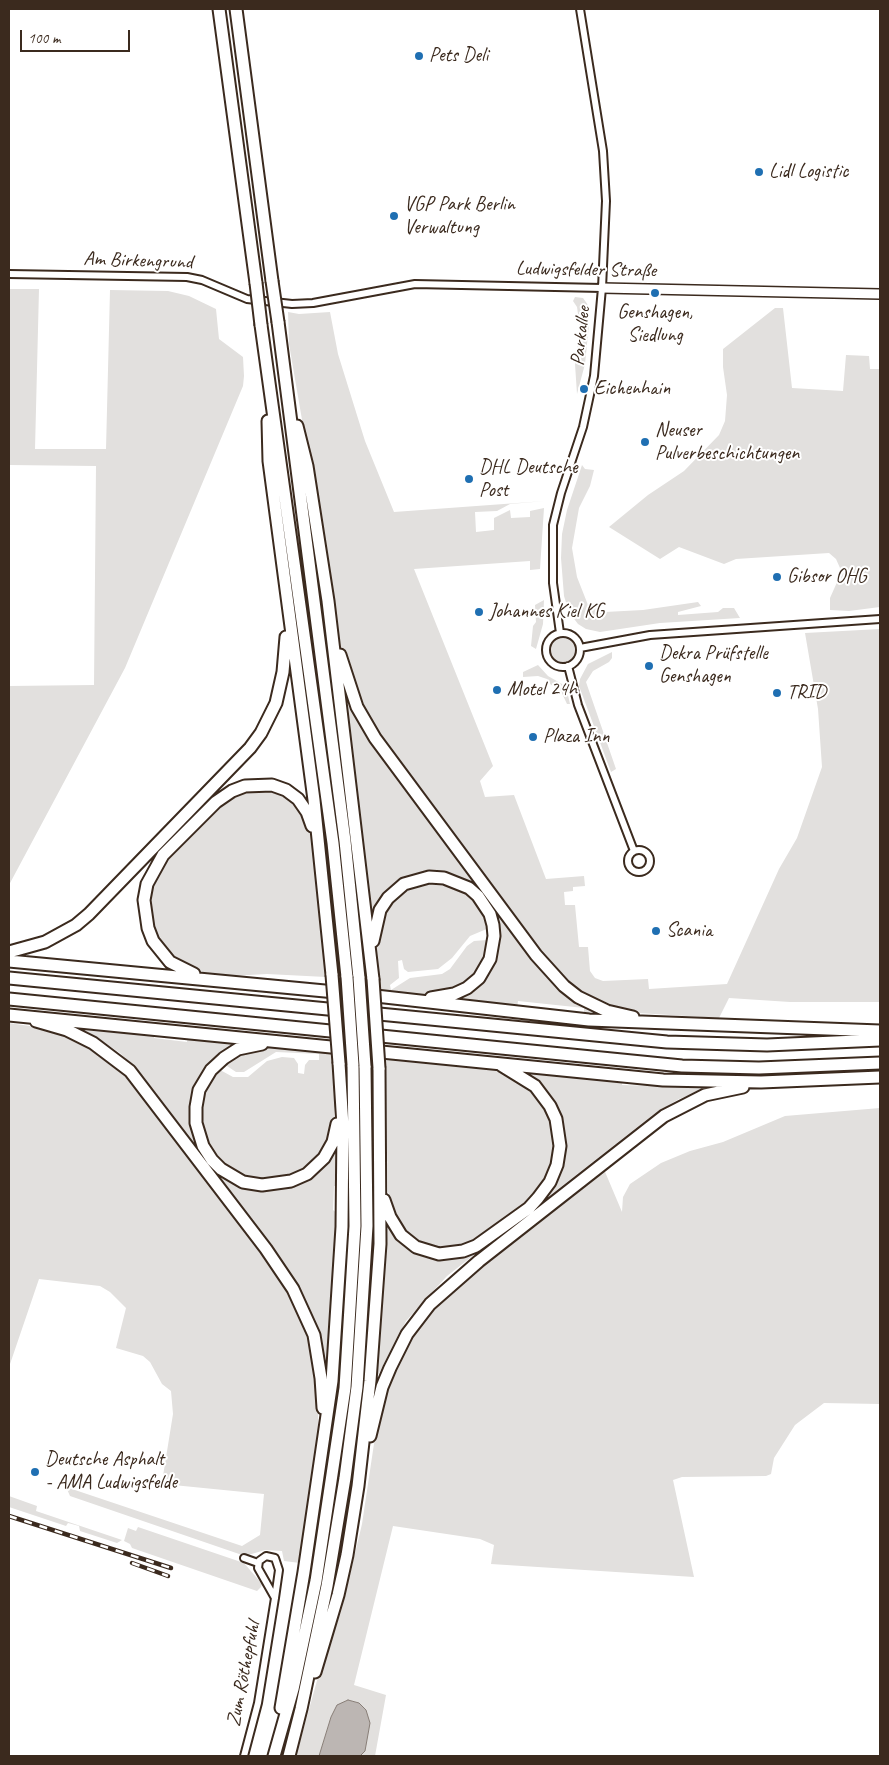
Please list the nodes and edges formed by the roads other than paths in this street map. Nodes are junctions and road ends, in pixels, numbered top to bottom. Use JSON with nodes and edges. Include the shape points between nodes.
{"nodes":[{"id":1,"x":219,"y":9,"type":"edge"},
{"id":2,"x":236,"y":9,"type":"edge"},
{"id":3,"x":580,"y":9,"type":"edge"},
{"id":4,"x":9,"y":274,"type":"edge"},
{"id":5,"x":602,"y":288,"type":"junction"},
{"id":6,"x":880,"y":294,"type":"edge"},
{"id":7,"x":292,"y":304,"type":"joint"},
{"id":8,"x":286,"y":383,"type":"junction"},
{"id":9,"x":269,"y":387,"type":"junction"},
{"id":10,"x":282,"y":570,"type":"junction"},
{"id":11,"x":328,"y":601,"type":"junction"},
{"id":12,"x":880,"y":619,"type":"edge"},
{"id":13,"x":560,"y":633,"type":"junction"},
{"id":14,"x":580,"y":648,"type":"junction"},
{"id":15,"x":568,"y":666,"type":"junction"},
{"id":16,"x":634,"y":851,"type":"dead end"},
{"id":17,"x":321,"y":862,"type":"junction"},
{"id":18,"x":9,"y":952,"type":"edge"},
{"id":19,"x":9,"y":961,"type":"edge"},
{"id":20,"x":371,"y":961,"type":"junction"},
{"id":21,"x":9,"y":978,"type":"edge"},
{"id":22,"x":225,"y":981,"type":"junction"},
{"id":23,"x":367,"y":995,"type":"junction"},
{"id":24,"x":9,"y":999,"type":"edge"},
{"id":25,"x":11,"y":1015,"type":"edge"},
{"id":26,"x":664,"y":1024,"type":"junction"},
{"id":27,"x":880,"y":1031,"type":"edge"},
{"id":28,"x":880,"y":1040,"type":"edge"},
{"id":29,"x":332,"y":1047,"type":"junction"},
{"id":30,"x":880,"y":1062,"type":"edge"},
{"id":31,"x":498,"y":1063,"type":"junction"},
{"id":32,"x":880,"y":1077,"type":"edge"},
{"id":33,"x":779,"y":1081,"type":"junction"},
{"id":34,"x":341,"y":1102,"type":"junction"},
{"id":35,"x":381,"y":1193,"type":"junction"},
{"id":36,"x":322,"y":1452,"type":"junction"},
{"id":37,"x":358,"y":1486,"type":"junction"},
{"id":38,"x":244,"y":1558,"type":"dead end"},
{"id":39,"x":258,"y":1563,"type":"junction"},
{"id":40,"x":278,"y":1576,"type":"junction"},
{"id":41,"x":263,"y":1578,"type":"junction"},
{"id":42,"x":275,"y":1598,"type":"junction"},
{"id":43,"x":301,"y":1708,"type":"junction"},
{"id":44,"x":244,"y":1756,"type":"edge"},
{"id":45,"x":270,"y":1756,"type":"edge"},
{"id":46,"x":274,"y":1756,"type":"edge"},
{"id":47,"x":289,"y":1756,"type":"edge"}],
"edges":[{"from":1,"to":9,"type":"highway","bridge":true},
{"from":2,"to":8,"type":"highway","bridge":true},
{"from":3,"to":5,"type":"street","name":"Parkallee","via":[[605,171]]},
{"from":4,"to":7,"type":"street","name":"Am Birkengrund","via":[[187,277],[208,282],[246,299]]},
{"from":5,"to":6,"type":"street","name":"Ludwigsfelder Straße"},
{"from":5,"to":7,"type":"street","name":"Ludwigsfelder Straße","via":[[415,284]]},
{"from":5,"to":13,"type":"street","name":"Parkallee","via":[[590,399],[553,525],[552,583]]},
{"from":8,"to":11,"type":"highway","via":[[307,466]]},
{"from":8,"to":43,"type":"highway","bridge":true,"via":[[345,841],[359,978],[365,1066],[367,1226],[357,1387],[345,1478],[327,1586]]},
{"from":9,"to":10,"type":"highway","via":[[269,461]]},
{"from":9,"to":46,"type":"highway","bridge":true,"via":[[333,843],[347,977],[353,1065],[355,1226],[345,1388],[316,1581]]},
{"from":10,"to":17,"type":"highway"},
{"from":10,"to":18,"type":"highway","via":[[285,652],[280,689],[271,714],[250,748],[89,914],[45,942]]},
{"from":11,"to":20,"type":"highway"},
{"from":11,"to":26,"type":"highway","via":[[341,662],[360,711],[387,756],[550,972],[564,986],[607,1011]]},
{"from":12,"to":14,"type":"street","via":[[650,635]]},
{"from":13,"to":14,"type":"street","via":[[576,638]]},
{"from":13,"to":15,"type":"street","via":[[548,643],[546,654],[557,666]]},
{"from":14,"to":15,"type":"street","via":[[578,659]]},
{"from":15,"to":16,"type":"street","via":[[578,705]]},
{"from":17,"to":22,"type":"highway","via":[[307,812],[298,799],[272,785],[240,788],[216,802],[163,855],[147,884],[144,900],[150,934],[170,962],[194,974]]},
{"from":17,"to":34,"type":"highway","bridge":true},
{"from":19,"to":22,"type":"highway"},
{"from":20,"to":23,"type":"highway","via":[[376,921],[388,898],[404,884],[428,877],[444,878],[469,888],[485,904],[493,926],[493,950],[479,978],[467,988],[454,994],[428,998]]},
{"from":20,"to":35,"type":"highway","bridge":true,"via":[[379,1068]]},
{"from":21,"to":28,"type":"highway","via":[[668,1042],[767,1044]]},
{"from":22,"to":23,"type":"highway"},
{"from":23,"to":26,"type":"highway","via":[[589,1020]]},
{"from":24,"to":30,"type":"highway","via":[[682,1066],[759,1068]]},
{"from":25,"to":29,"type":"highway"},
{"from":25,"to":36,"type":"highway","via":[[80,1035],[130,1072],[162,1110],[293,1289],[315,1342],[322,1385]]},
{"from":26,"to":27,"type":"highway"},
{"from":29,"to":31,"type":"highway"},
{"from":29,"to":34,"type":"highway","via":[[270,1043],[238,1049],[211,1070],[200,1090],[196,1106],[198,1132],[207,1153],[221,1169],[243,1182],[262,1185],[291,1181],[314,1168],[327,1152],[335,1135]]},
{"from":31,"to":33,"type":"highway","via":[[663,1080]]},
{"from":31,"to":35,"type":"highway","via":[[535,1086],[556,1119],[560,1146],[557,1165],[550,1182],[529,1208],[488,1239],[463,1251],[439,1254],[408,1242],[397,1229]]},
{"from":32,"to":33,"type":"highway"},
{"from":33,"to":37,"type":"highway","via":[[705,1095],[664,1116],[479,1261],[430,1304],[407,1334],[383,1384]]},
{"from":34,"to":36,"type":"highway","via":[[340,1287]]},
{"from":35,"to":37,"type":"highway","via":[[370,1381]]},
{"from":36,"to":45,"type":"highway"},
{"from":37,"to":43,"type":"highway","via":[[338,1595],[320,1659]]},
{"from":38,"to":39,"type":"street"},
{"from":39,"to":40,"type":"street","via":[[266,1556],[273,1557],[278,1563]]},
{"from":39,"to":41,"type":"street","name":"Zum Röthepfuhl"},
{"from":40,"to":41,"type":"street","via":[[272,1582]]},
{"from":40,"to":42,"type":"street","name":"Zum Röthepfuhl"},
{"from":41,"to":42,"type":"street","name":"Zum Röthepfuhl"},
{"from":42,"to":44,"type":"street","name":"Zum Röthepfuhl","via":[[258,1703]]},
{"from":43,"to":47,"type":"highway"}]}
